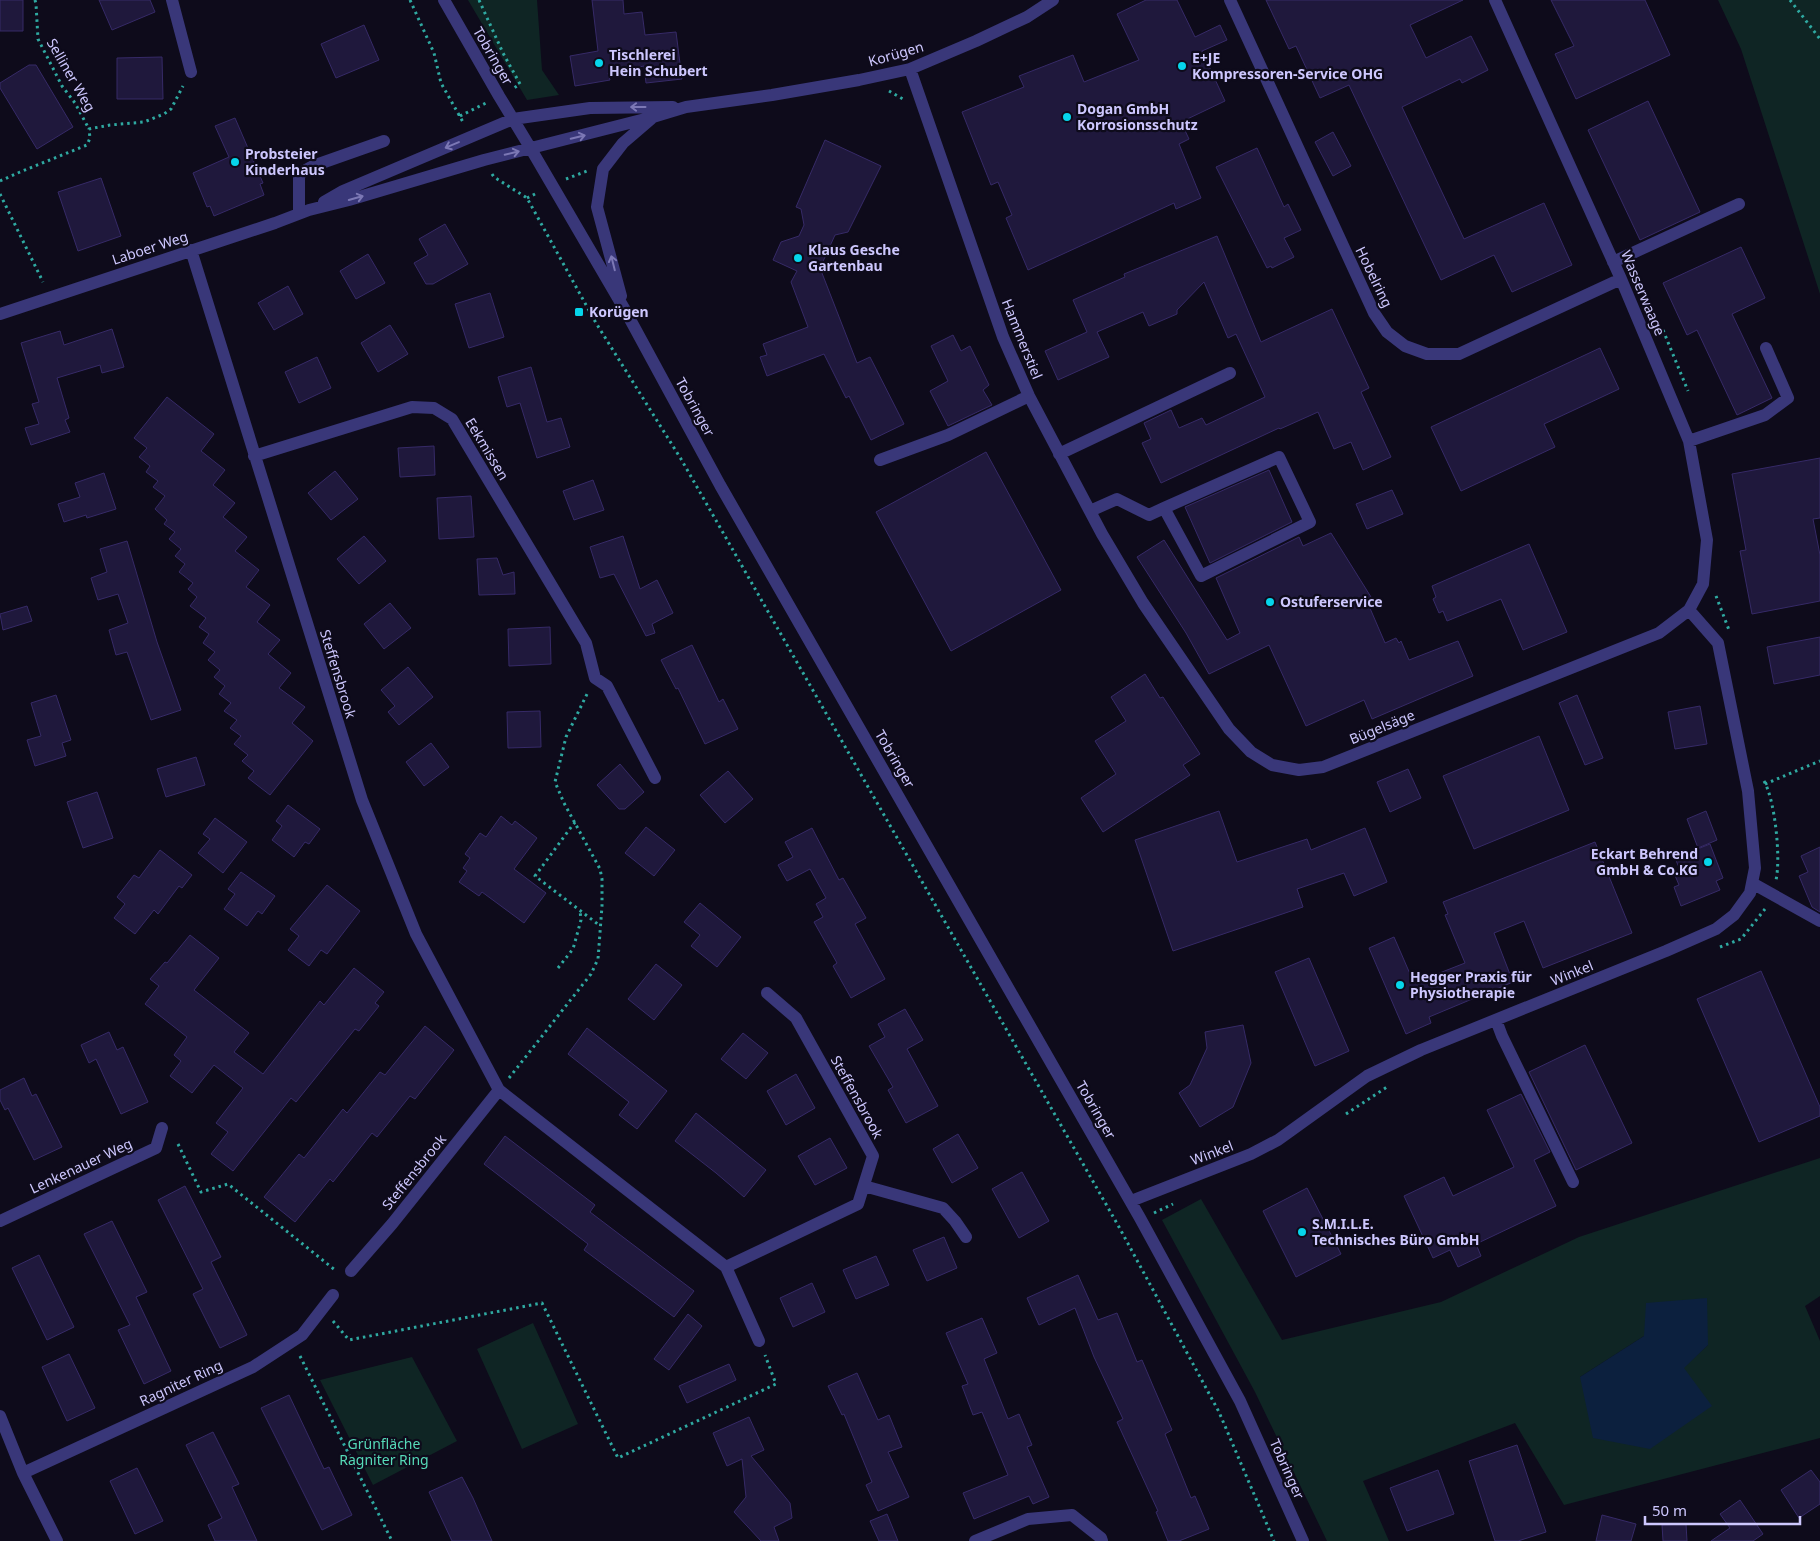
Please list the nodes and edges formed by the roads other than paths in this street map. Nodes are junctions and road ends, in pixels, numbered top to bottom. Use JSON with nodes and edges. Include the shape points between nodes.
{"nodes":[{"id":1,"x":172,"y":0,"type":"edge"},
{"id":2,"x":444,"y":0,"type":"edge"},
{"id":3,"x":1053,"y":0,"type":"edge"},
{"id":4,"x":1230,"y":0,"type":"edge"},
{"id":5,"x":1495,"y":0,"type":"edge"},
{"id":6,"x":910,"y":69,"type":"junction"},
{"id":7,"x":191,"y":72,"type":"road end"},
{"id":8,"x":686,"y":107,"type":"junction"},
{"id":9,"x":653,"y":117,"type":"junction"},
{"id":10,"x":513,"y":119,"type":"junction"},
{"id":11,"x":384,"y":141,"type":"dead end"},
{"id":12,"x":531,"y":149,"type":"junction"},
{"id":13,"x":1738,"y":204,"type":"dead end"},
{"id":14,"x":304,"y":212,"type":"junction"},
{"id":15,"x":192,"y":250,"type":"junction"},
{"id":16,"x":1613,"y":262,"type":"junction"},
{"id":17,"x":1621,"y":279,"type":"junction"},
{"id":18,"x":625,"y":310,"type":"junction"},
{"id":19,"x":0,"y":314,"type":"edge"},
{"id":20,"x":1766,"y":348,"type":"dead end"},
{"id":21,"x":1230,"y":372,"type":"dead end"},
{"id":22,"x":1028,"y":396,"type":"junction"},
{"id":23,"x":1689,"y":441,"type":"junction"},
{"id":24,"x":1059,"y":454,"type":"junction"},
{"id":25,"x":254,"y":456,"type":"junction"},
{"id":26,"x":880,"y":460,"type":"dead end"},
{"id":27,"x":1164,"y":508,"type":"junction"},
{"id":28,"x":1090,"y":511,"type":"junction"},
{"id":29,"x":1143,"y":603,"type":"joint"},
{"id":30,"x":1689,"y":610,"type":"junction"},
{"id":31,"x":655,"y":778,"type":"dead end"},
{"id":32,"x":1752,"y":884,"type":"junction"},
{"id":33,"x":1820,"y":921,"type":"edge"},
{"id":34,"x":767,"y":993,"type":"dead end"},
{"id":35,"x":1496,"y":1020,"type":"junction"},
{"id":36,"x":499,"y":1090,"type":"junction"},
{"id":37,"x":162,"y":1128,"type":"dead end"},
{"id":38,"x":1572,"y":1182,"type":"dead end"},
{"id":39,"x":864,"y":1186,"type":"junction"},
{"id":40,"x":1131,"y":1201,"type":"junction"},
{"id":41,"x":0,"y":1221,"type":"edge"},
{"id":42,"x":966,"y":1237,"type":"dead end"},
{"id":43,"x":726,"y":1267,"type":"junction"},
{"id":44,"x":344,"y":1272,"type":"road end"},
{"id":45,"x":333,"y":1295,"type":"dead end"},
{"id":46,"x":759,"y":1340,"type":"road end"},
{"id":47,"x":0,"y":1416,"type":"edge"},
{"id":48,"x":23,"y":1473,"type":"junction"},
{"id":49,"x":57,"y":1541,"type":"edge"},
{"id":50,"x":975,"y":1541,"type":"edge"},
{"id":51,"x":1102,"y":1541,"type":"edge"},
{"id":52,"x":1303,"y":1541,"type":"edge"}],
"edges":[{"from":1,"to":7,"type":"street"},
{"from":2,"to":10,"type":"street","name":"Tobringer"},
{"from":3,"to":6,"type":"street","name":"Korügen","via":[[1018,21]]},
{"from":4,"to":17,"type":"street","name":"Hobelring","via":[[1374,313],[1387,332],[1405,346],[1427,354],[1459,354]]},
{"from":5,"to":16,"type":"street","name":"Wasserwaage"},
{"from":6,"to":8,"type":"street","name":"Korügen"},
{"from":6,"to":22,"type":"street","name":"Hammerstiel","via":[[1003,337]]},
{"from":8,"to":9,"type":"street","name":"Korügen"},
{"from":8,"to":10,"type":"street","name":"Laboer Weg","one_way":true,"via":[[590,108]]},
{"from":12,"to":9,"type":"street","name":"Korügen","one_way":true},
{"from":18,"to":9,"type":"street","one_way":true,"via":[[597,206],[603,169],[623,143]]},
{"from":10,"to":12,"type":"street","name":"Tobringer"},
{"from":10,"to":14,"type":"street","name":"Laboer Weg","one_way":true,"via":[[343,191]]},
{"from":11,"to":14,"type":"street","via":[[299,174]]},
{"from":14,"to":12,"type":"street","name":"Laboer Weg","one_way":true},
{"from":12,"to":18,"type":"street","name":"Tobringer"},
{"from":13,"to":16,"type":"street"},
{"from":14,"to":15,"type":"street","name":"Laboer Weg"},
{"from":15,"to":19,"type":"street","name":"Laboer Weg"},
{"from":15,"to":25,"type":"street","name":"Steffensbrook"},
{"from":16,"to":17,"type":"street","name":"Wasserwaage"},
{"from":17,"to":23,"type":"street","name":"Wasserwaage"},
{"from":18,"to":40,"type":"street","name":"Tobringer","via":[[720,485]]},
{"from":20,"to":23,"type":"street","via":[[1788,398],[1765,415]]},
{"from":21,"to":24,"type":"street"},
{"from":22,"to":24,"type":"street","name":"Hammerstiel"},
{"from":22,"to":26,"type":"street","via":[[948,435]]},
{"from":23,"to":30,"type":"street","name":"Wasserwaage","via":[[1707,540],[1703,584]]},
{"from":24,"to":28,"type":"street","name":"Hammerstiel"},
{"from":25,"to":31,"type":"street","name":"Eekmissen","via":[[412,407],[434,408],[452,419],[586,643],[594,678],[606,686]]},
{"from":25,"to":36,"type":"street","name":"Steffensbrook","via":[[362,800],[416,934]]},
{"from":27,"to":27,"type":"street","via":[[1280,457],[1310,522],[1201,576]]},
{"from":27,"to":28,"type":"street","via":[[1149,515],[1117,499]]},
{"from":28,"to":29,"type":"street","name":"Hammerstiel"},
{"from":29,"to":30,"type":"street","name":"Bügelsäge","via":[[1229,730],[1251,752],[1272,765],[1299,770],[1323,767],[1659,633]]},
{"from":30,"to":32,"type":"street","name":"Winkel","via":[[1718,643],[1748,791],[1755,868]]},
{"from":32,"to":33,"type":"street"},
{"from":32,"to":35,"type":"street","name":"Winkel","via":[[1750,893],[1734,915],[1716,929]]},
{"from":34,"to":39,"type":"street","name":"Steffensbrook","via":[[796,1018],[873,1156]]},
{"from":35,"to":38,"type":"street"},
{"from":35,"to":40,"type":"street","name":"Winkel","via":[[1367,1076],[1278,1140],[1251,1154]]},
{"from":36,"to":43,"type":"street","name":"Steffensbrook"},
{"from":36,"to":44,"type":"street","name":"Steffensbrook","via":[[392,1224]]},
{"from":37,"to":41,"type":"street","name":"Lenkenauer Weg","via":[[156,1148]]},
{"from":39,"to":42,"type":"street","via":[[943,1208]]},
{"from":39,"to":43,"type":"street","name":"Steffensbrook","via":[[858,1204]]},
{"from":40,"to":52,"type":"street","name":"Tobringer","via":[[1240,1401]]},
{"from":43,"to":46,"type":"street","name":"Steffensbrook"},
{"from":45,"to":48,"type":"street","name":"Ragniter Ring","via":[[302,1335],[253,1367]]},
{"from":47,"to":48,"type":"street"},
{"from":48,"to":49,"type":"street"},
{"from":50,"to":51,"type":"street","via":[[1028,1519],[1072,1515]]}]}
